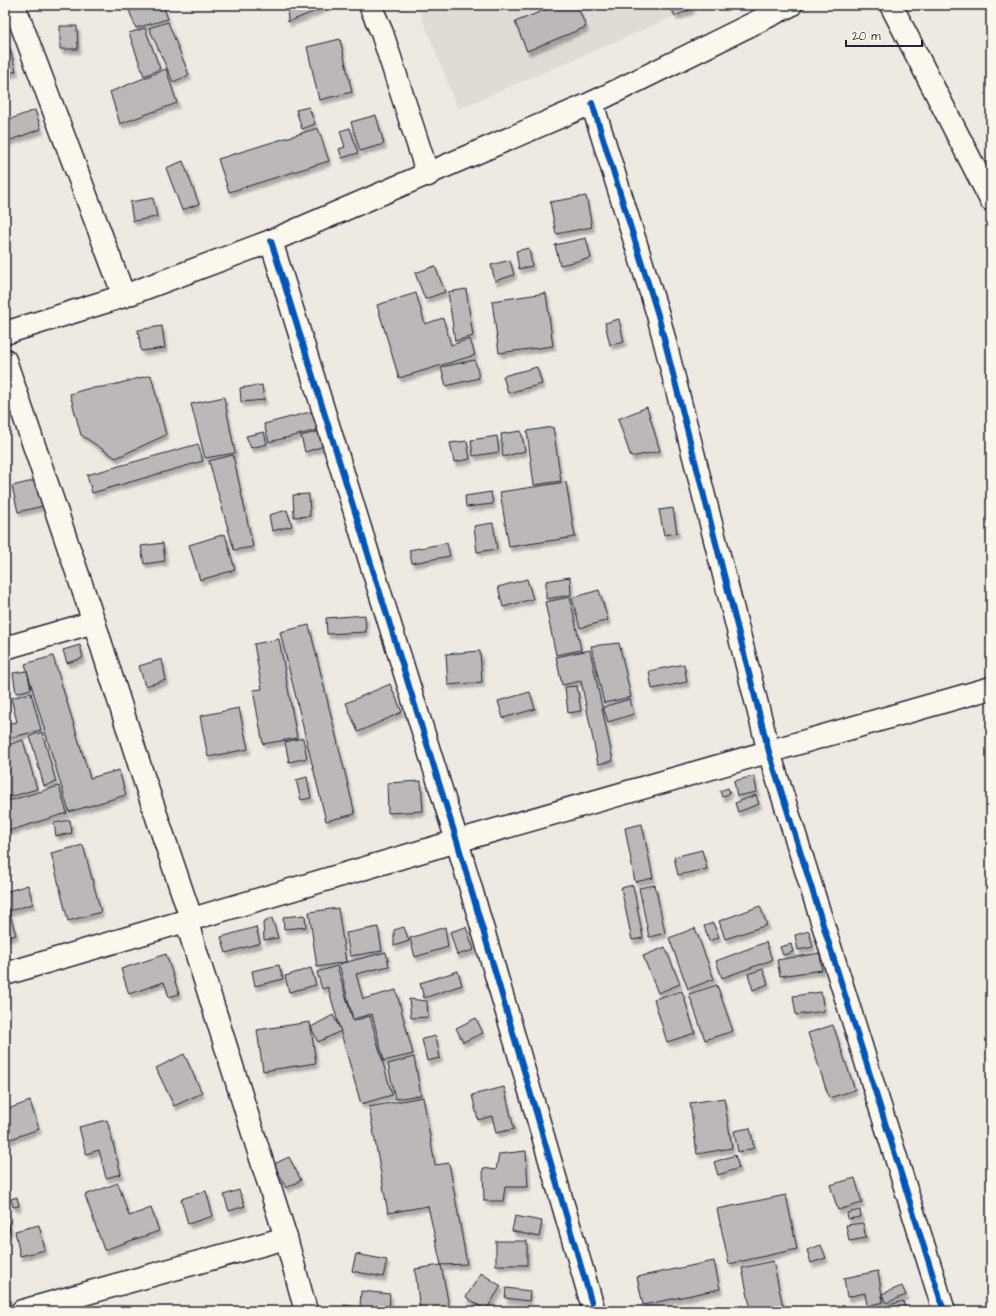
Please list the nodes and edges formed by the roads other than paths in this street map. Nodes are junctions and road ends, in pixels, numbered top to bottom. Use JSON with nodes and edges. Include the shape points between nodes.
{"nodes":[{"id":1,"x":14,"y":5,"type":"edge"},
{"id":2,"x":370,"y":5,"type":"edge"},
{"id":3,"x":791,"y":5,"type":"edge"},
{"id":4,"x":891,"y":5,"type":"edge"},
{"id":5,"x":592,"y":103,"type":"junction"},
{"id":6,"x":428,"y":175,"type":"junction"},
{"id":7,"x":991,"y":200,"type":"edge"},
{"id":8,"x":271,"y":241,"type":"junction"},
{"id":9,"x":124,"y":296,"type":"junction"},
{"id":10,"x":5,"y":333,"type":"edge"},
{"id":11,"x":5,"y":360,"type":"edge"},
{"id":12,"x":94,"y":622,"type":"junction"},
{"id":13,"x":5,"y":648,"type":"edge"},
{"id":14,"x":991,"y":688,"type":"edge"},
{"id":15,"x":769,"y":752,"type":"junction"},
{"id":16,"x":457,"y":841,"type":"junction"},
{"id":17,"x":191,"y":918,"type":"junction"},
{"id":18,"x":5,"y":974,"type":"edge"},
{"id":19,"x":286,"y":1238,"type":"junction"},
{"id":20,"x":22,"y":1311,"type":"edge"},
{"id":21,"x":306,"y":1311,"type":"edge"},
{"id":22,"x":594,"y":1311,"type":"edge"},
{"id":23,"x":944,"y":1311,"type":"edge"}],
"edges":[{"from":1,"to":9,"type":"street"},
{"from":2,"to":6,"type":"street","via":[[382,33]]},
{"from":3,"to":5,"type":"street"},
{"from":4,"to":7,"type":"street"},
{"from":5,"to":6,"type":"street"},
{"from":5,"to":15,"type":"street","via":[[658,315]]},
{"from":6,"to":8,"type":"street"},
{"from":8,"to":9,"type":"street"},
{"from":8,"to":16,"type":"street"},
{"from":9,"to":10,"type":"street"},
{"from":11,"to":12,"type":"street"},
{"from":12,"to":13,"type":"street"},
{"from":12,"to":17,"type":"street"},
{"from":14,"to":15,"type":"street"},
{"from":15,"to":16,"type":"street"},
{"from":15,"to":23,"type":"street"},
{"from":16,"to":17,"type":"street"},
{"from":16,"to":22,"type":"street"},
{"from":17,"to":18,"type":"street"},
{"from":17,"to":19,"type":"street","via":[[186,920]]},
{"from":19,"to":20,"type":"street"},
{"from":19,"to":21,"type":"street"}]}
